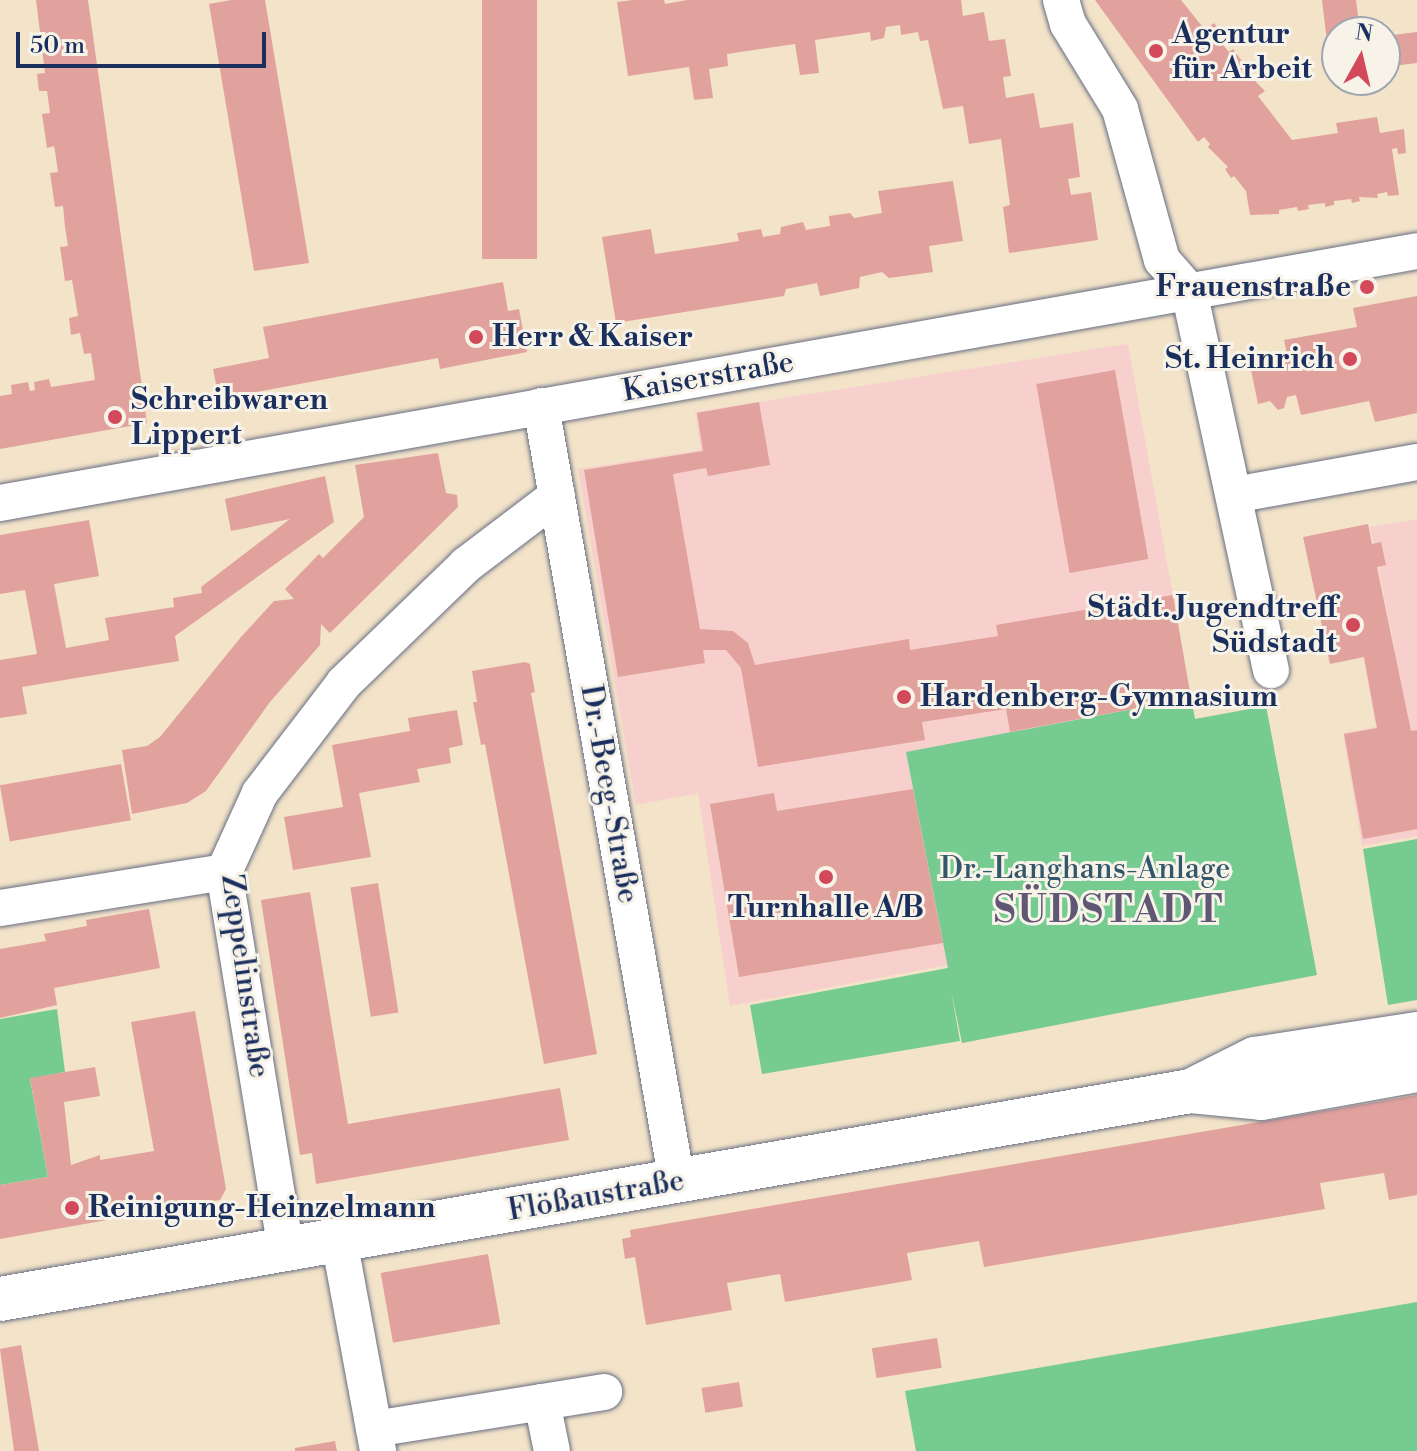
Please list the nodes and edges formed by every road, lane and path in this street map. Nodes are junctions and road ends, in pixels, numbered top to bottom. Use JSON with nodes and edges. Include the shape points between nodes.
{"nodes":[{"id":1,"x":1061,"y":0,"type":"edge"},
{"id":2,"x":1417,"y":251,"type":"edge"},
{"id":3,"x":1189,"y":291,"type":"junction"},
{"id":4,"x":541,"y":406,"type":"junction"},
{"id":5,"x":1417,"y":462,"type":"edge"},
{"id":6,"x":1234,"y":495,"type":"junction"},
{"id":7,"x":557,"y":496,"type":"junction"},
{"id":8,"x":0,"y":503,"type":"edge"},
{"id":9,"x":1271,"y":670,"type":"dead end"},
{"id":10,"x":224,"y":872,"type":"junction"},
{"id":11,"x":0,"y":908,"type":"edge"},
{"id":12,"x":1417,"y":1034,"type":"edge"},
{"id":13,"x":1417,"y":1070,"type":"edge"},
{"id":14,"x":1191,"y":1091,"type":"junction"},
{"id":15,"x":677,"y":1182,"type":"junction"},
{"id":16,"x":339,"y":1240,"type":"junction"},
{"id":17,"x":286,"y":1250,"type":"junction"},
{"id":18,"x":0,"y":1299,"type":"edge"},
{"id":19,"x":604,"y":1392,"type":"dead end"},
{"id":20,"x":542,"y":1402,"type":"junction"},
{"id":21,"x":376,"y":1440,"type":"edge"},
{"id":22,"x":552,"y":1451,"type":"edge"}],
"edges":[{"from":1,"to":3,"type":"street","via":[[1068,24],[1120,109],[1162,260]]},
{"from":2,"to":3,"type":"street","name":"Kaiserstraße"},
{"from":3,"to":4,"type":"street","name":"Kaiserstraße"},
{"from":3,"to":6,"type":"street"},
{"from":4,"to":7,"type":"street","name":"Dr.-Beeg-Straße"},
{"from":4,"to":8,"type":"street","name":"Kaiserstraße"},
{"from":5,"to":6,"type":"street"},
{"from":6,"to":9,"type":"street"},
{"from":7,"to":10,"type":"street","name":"Zeppelinstraße","via":[[466,565],[344,683],[260,793]]},
{"from":7,"to":15,"type":"street","name":"Dr.-Beeg-Straße"},
{"from":10,"to":11,"type":"street"},
{"from":10,"to":17,"type":"street","name":"Zeppelinstraße"},
{"from":12,"to":14,"type":"street","name":"Flößaustraße","via":[[1255,1059]]},
{"from":13,"to":14,"type":"street","name":"Flößaustraße","via":[[1261,1098]]},
{"from":14,"to":15,"type":"street","name":"Flößaustraße"},
{"from":15,"to":16,"type":"street","name":"Flößaustraße"},
{"from":16,"to":17,"type":"street","name":"Flößaustraße"},
{"from":16,"to":21,"type":"street"},
{"from":17,"to":18,"type":"street","name":"Flößaustraße"},
{"from":19,"to":20,"type":"street"},
{"from":20,"to":21,"type":"street"},
{"from":20,"to":22,"type":"street"}]}
